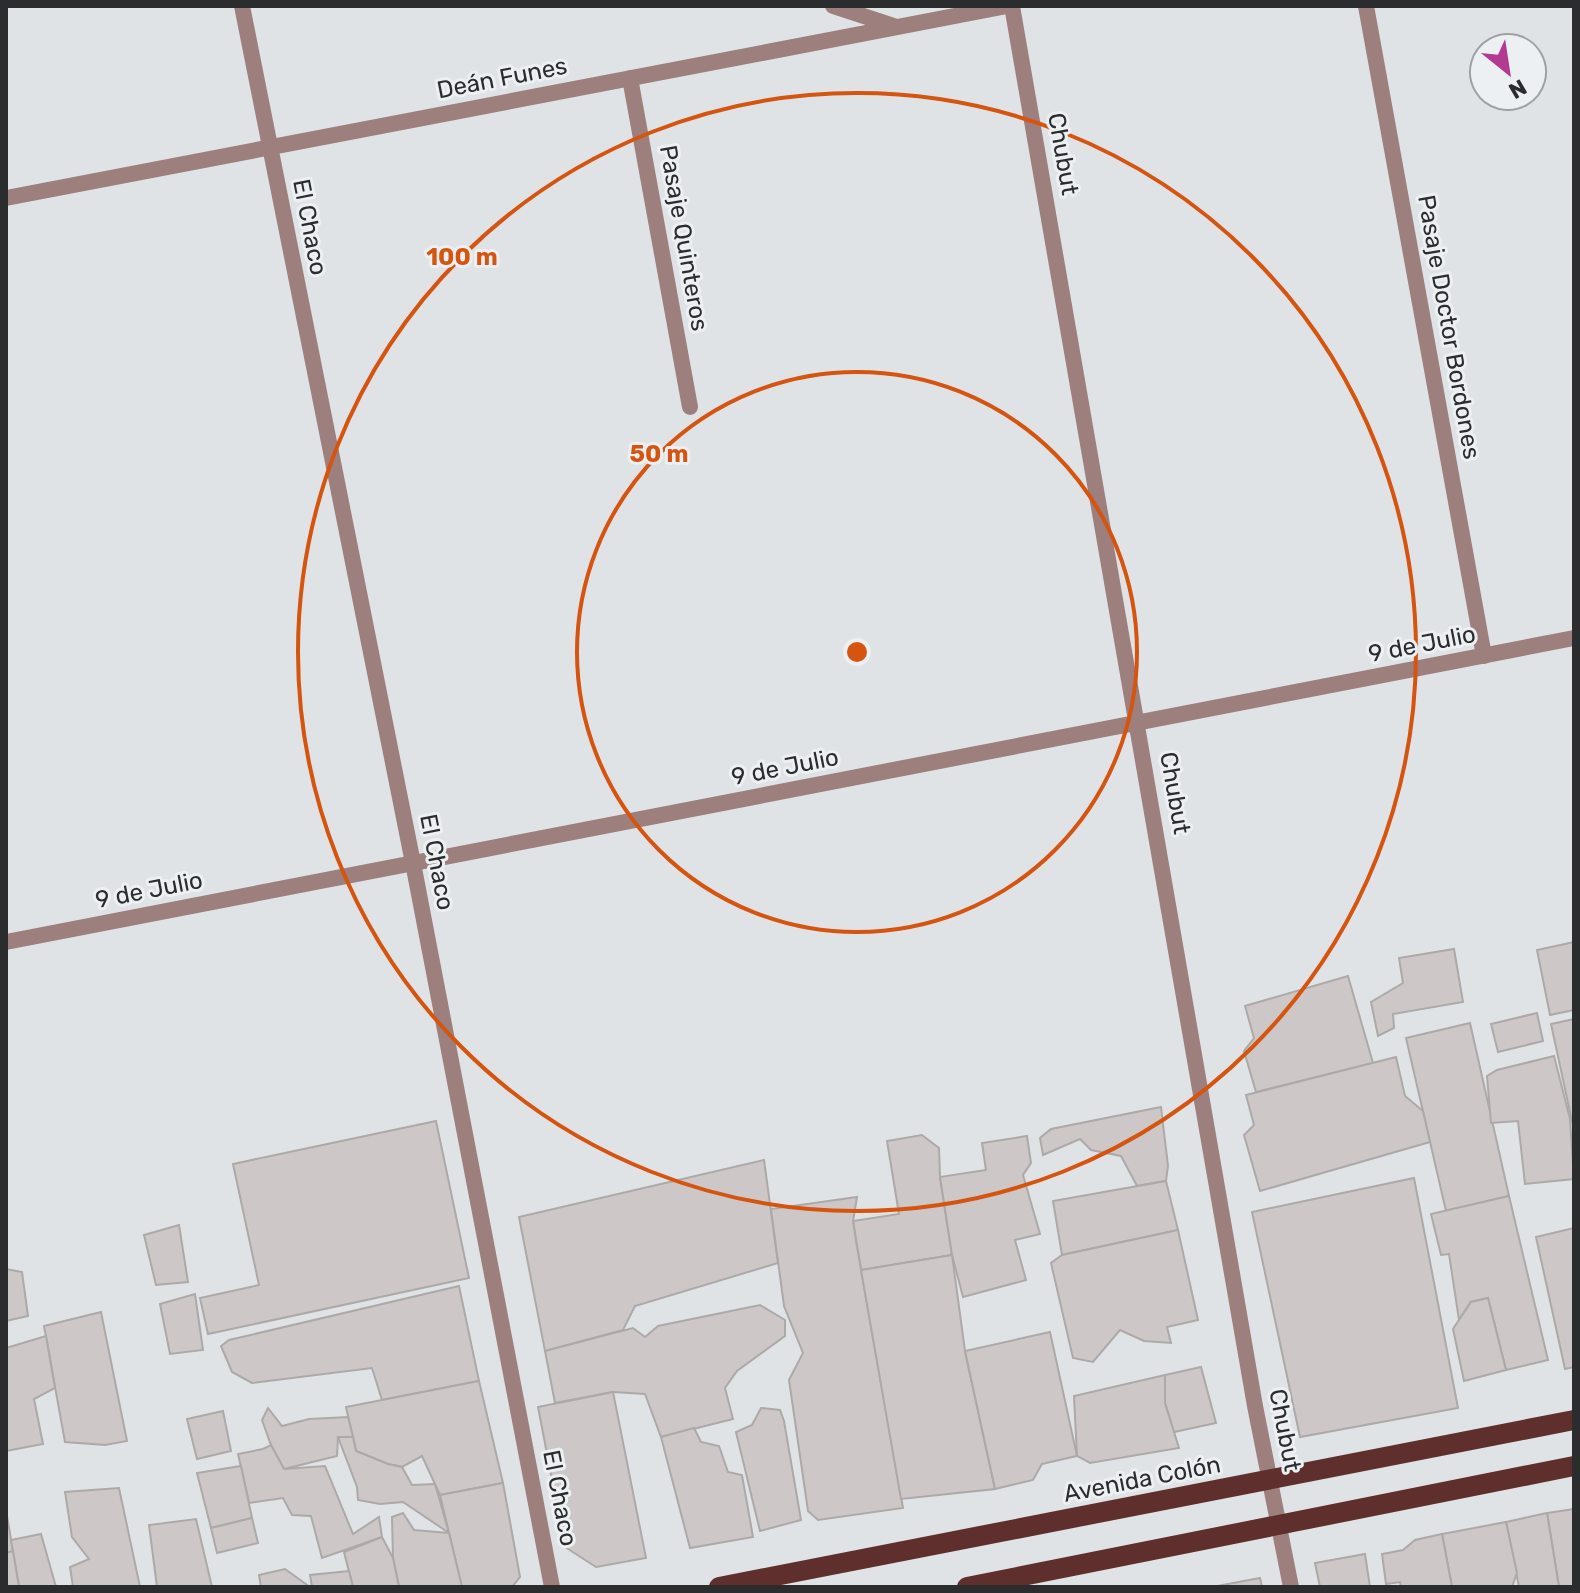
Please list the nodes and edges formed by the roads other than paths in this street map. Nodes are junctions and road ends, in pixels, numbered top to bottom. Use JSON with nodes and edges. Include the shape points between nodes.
{"nodes":[{"id":1,"x":242,"y":6,"type":"edge"},
{"id":2,"x":833,"y":6,"type":"edge"},
{"id":3,"x":1010,"y":6,"type":"edge"},
{"id":4,"x":1366,"y":6,"type":"edge"},
{"id":5,"x":896,"y":27,"type":"junction"},
{"id":6,"x":630,"y":78,"type":"junction"},
{"id":7,"x":269,"y":147,"type":"junction"},
{"id":8,"x":6,"y":198,"type":"edge"},
{"id":9,"x":690,"y":407,"type":"dead end"},
{"id":10,"x":1574,"y":638,"type":"edge"},
{"id":11,"x":1484,"y":656,"type":"junction"},
{"id":12,"x":1138,"y":723,"type":"junction"},
{"id":13,"x":413,"y":863,"type":"junction"},
{"id":14,"x":6,"y":942,"type":"edge"},
{"id":15,"x":1574,"y":1420,"type":"edge"},
{"id":16,"x":1574,"y":1466,"type":"edge"},
{"id":17,"x":1271,"y":1481,"type":"junction"},
{"id":18,"x":1280,"y":1523,"type":"junction"},
{"id":19,"x":552,"y":1587,"type":"edge"},
{"id":20,"x":719,"y":1587,"type":"edge"},
{"id":21,"x":967,"y":1587,"type":"edge"},
{"id":22,"x":1291,"y":1587,"type":"edge"}],
"edges":[{"from":1,"to":7,"type":"street","name":"El Chaco"},
{"from":2,"to":5,"type":"street"},
{"from":3,"to":5,"type":"street","name":"Deán Funes"},
{"from":3,"to":12,"type":"street","name":"Chubut"},
{"from":4,"to":11,"type":"street","name":"Pasaje Doctor Bordones"},
{"from":5,"to":6,"type":"street","name":"Deán Funes"},
{"from":6,"to":7,"type":"street","name":"Deán Funes"},
{"from":6,"to":9,"type":"street","name":"Pasaje Quinteros"},
{"from":7,"to":8,"type":"street","name":"Deán Funes"},
{"from":7,"to":13,"type":"street","name":"El Chaco"},
{"from":10,"to":11,"type":"street","name":"9 de Julio"},
{"from":11,"to":12,"type":"street","name":"9 de Julio"},
{"from":12,"to":13,"type":"street","name":"9 de Julio"},
{"from":12,"to":17,"type":"street","name":"Chubut"},
{"from":13,"to":14,"type":"street","name":"9 de Julio"},
{"from":13,"to":19,"type":"street","name":"El Chaco"},
{"from":15,"to":17,"type":"main road","name":"Avenida Colón"},
{"from":16,"to":18,"type":"main road"},
{"from":17,"to":18,"type":"street","name":"Chubut"},
{"from":17,"to":20,"type":"main road","name":"Avenida Colón"},
{"from":18,"to":21,"type":"main road"},
{"from":18,"to":22,"type":"street","name":"Chubut"}]}
